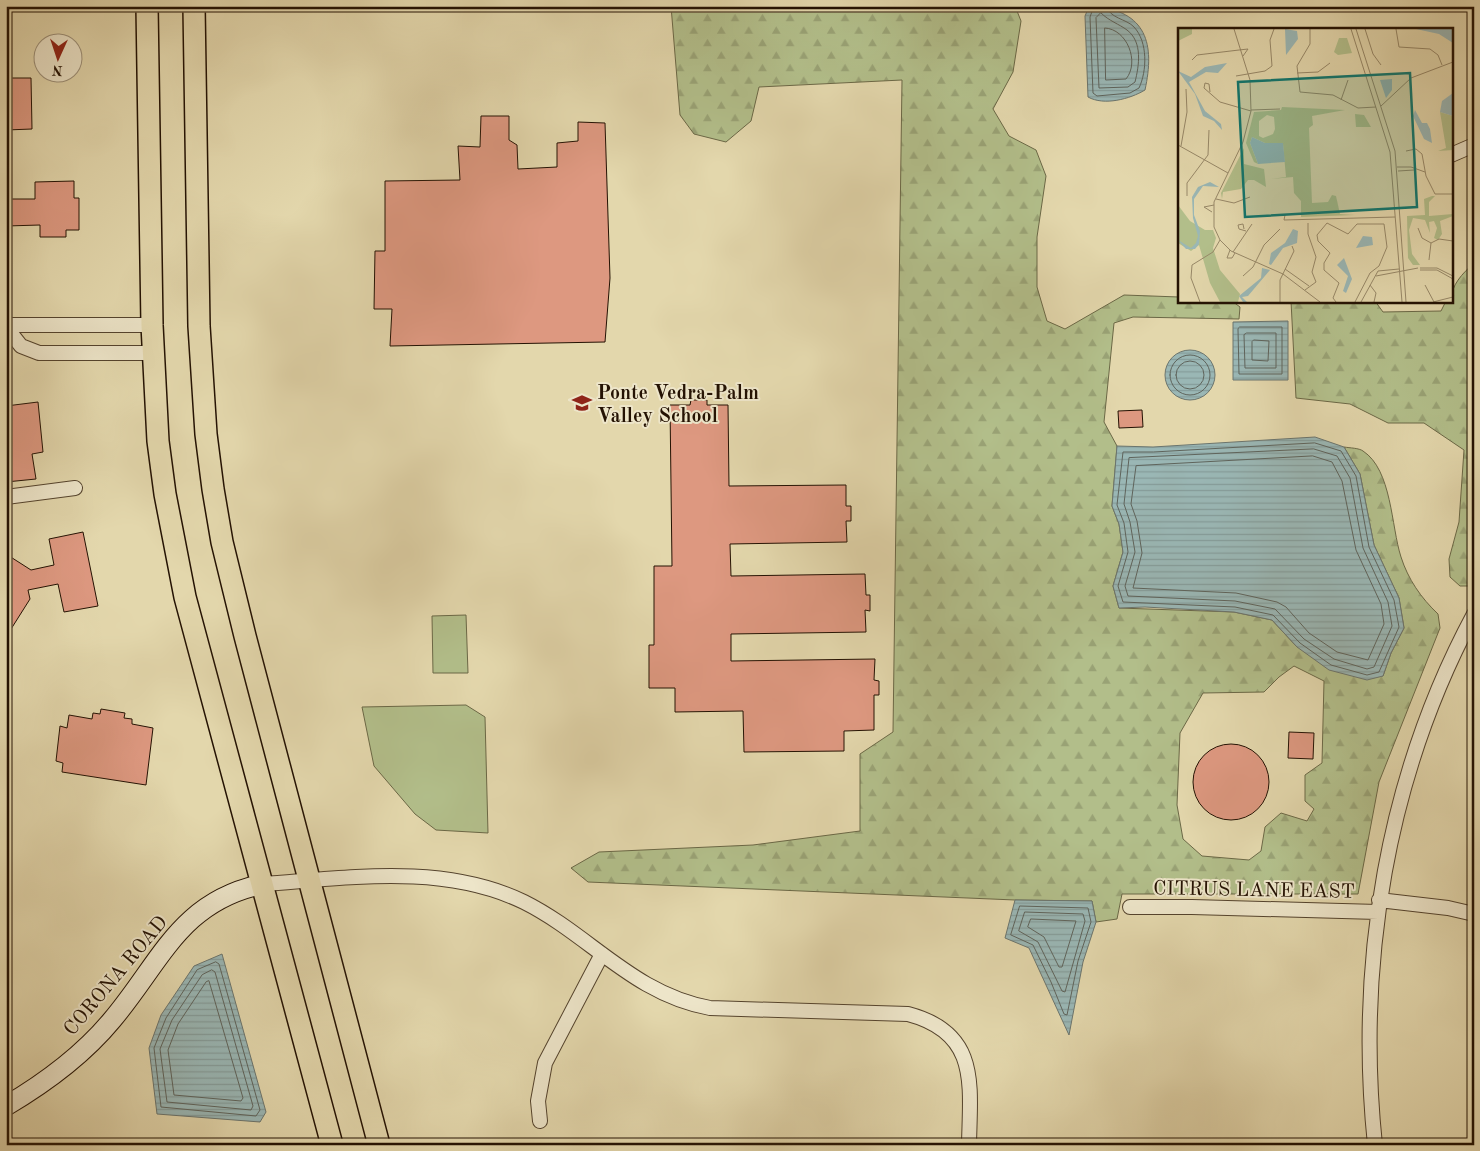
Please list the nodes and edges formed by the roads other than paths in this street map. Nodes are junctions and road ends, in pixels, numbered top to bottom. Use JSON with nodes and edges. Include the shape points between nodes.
{"nodes":[{"id":1,"x":147,"y":6,"type":"edge"},
{"id":2,"x":194,"y":6,"type":"edge"},
{"id":3,"x":1474,"y":145,"type":"edge"},
{"id":4,"x":1452,"y":155,"type":"edge"},
{"id":5,"x":152,"y":325,"type":"junction"},
{"id":6,"x":6,"y":326,"type":"edge"},
{"id":7,"x":154,"y":354,"type":"junction"},
{"id":8,"x":74,"y":488,"type":"dead end"},
{"id":9,"x":6,"y":497,"type":"edge"},
{"id":10,"x":1474,"y":614,"type":"edge"},
{"id":11,"x":309,"y":881,"type":"junction"},
{"id":12,"x":263,"y":884,"type":"junction"},
{"id":13,"x":1378,"y":906,"type":"junction"},
{"id":14,"x":1130,"y":907,"type":"dead end"},
{"id":15,"x":1474,"y":914,"type":"edge"},
{"id":16,"x":602,"y":954,"type":"junction"},
{"id":17,"x":6,"y":1106,"type":"edge"},
{"id":18,"x":540,"y":1121,"type":"dead end"},
{"id":19,"x":332,"y":1145,"type":"edge"},
{"id":20,"x":379,"y":1145,"type":"edge"},
{"id":21,"x":969,"y":1145,"type":"edge"},
{"id":22,"x":1375,"y":1145,"type":"edge"}],
"edges":[{"from":1,"to":5,"type":"main road"},
{"from":2,"to":11,"type":"main road","via":[[199,326],[212,480],[222,542],[244,636]]},
{"from":3,"to":4,"type":"street"},
{"from":5,"to":6,"type":"street"},
{"from":5,"to":7,"type":"main road"},
{"from":6,"to":7,"type":"street","via":[[22,346],[39,353]]},
{"from":7,"to":12,"type":"main road","via":[[158,441],[176,553]]},
{"from":8,"to":9,"type":"street"},
{"from":10,"to":13,"type":"street","via":[[1423,727],[1401,796]]},
{"from":11,"to":12,"type":"street"},
{"from":11,"to":16,"type":"street","via":[[381,876],[463,881],[524,903]]},
{"from":11,"to":20,"type":"main road"},
{"from":12,"to":17,"type":"street","name":"CORONA ROAD","via":[[222,896],[192,918],[171,939],[96,1038],[58,1072]]},
{"from":12,"to":19,"type":"main road"},
{"from":13,"to":14,"type":"street","name":"CITRUS LANE EAST"},
{"from":13,"to":15,"type":"street","name":"CITRUS LANE EAST","via":[[1448,908]]},
{"from":13,"to":22,"type":"street","via":[[1368,1041]]},
{"from":16,"to":18,"type":"street","via":[[545,1063],[538,1101]]},
{"from":16,"to":21,"type":"street","via":[[647,986],[710,1008],[908,1014],[926,1019],[954,1039],[966,1060],[970,1085]]}]}
